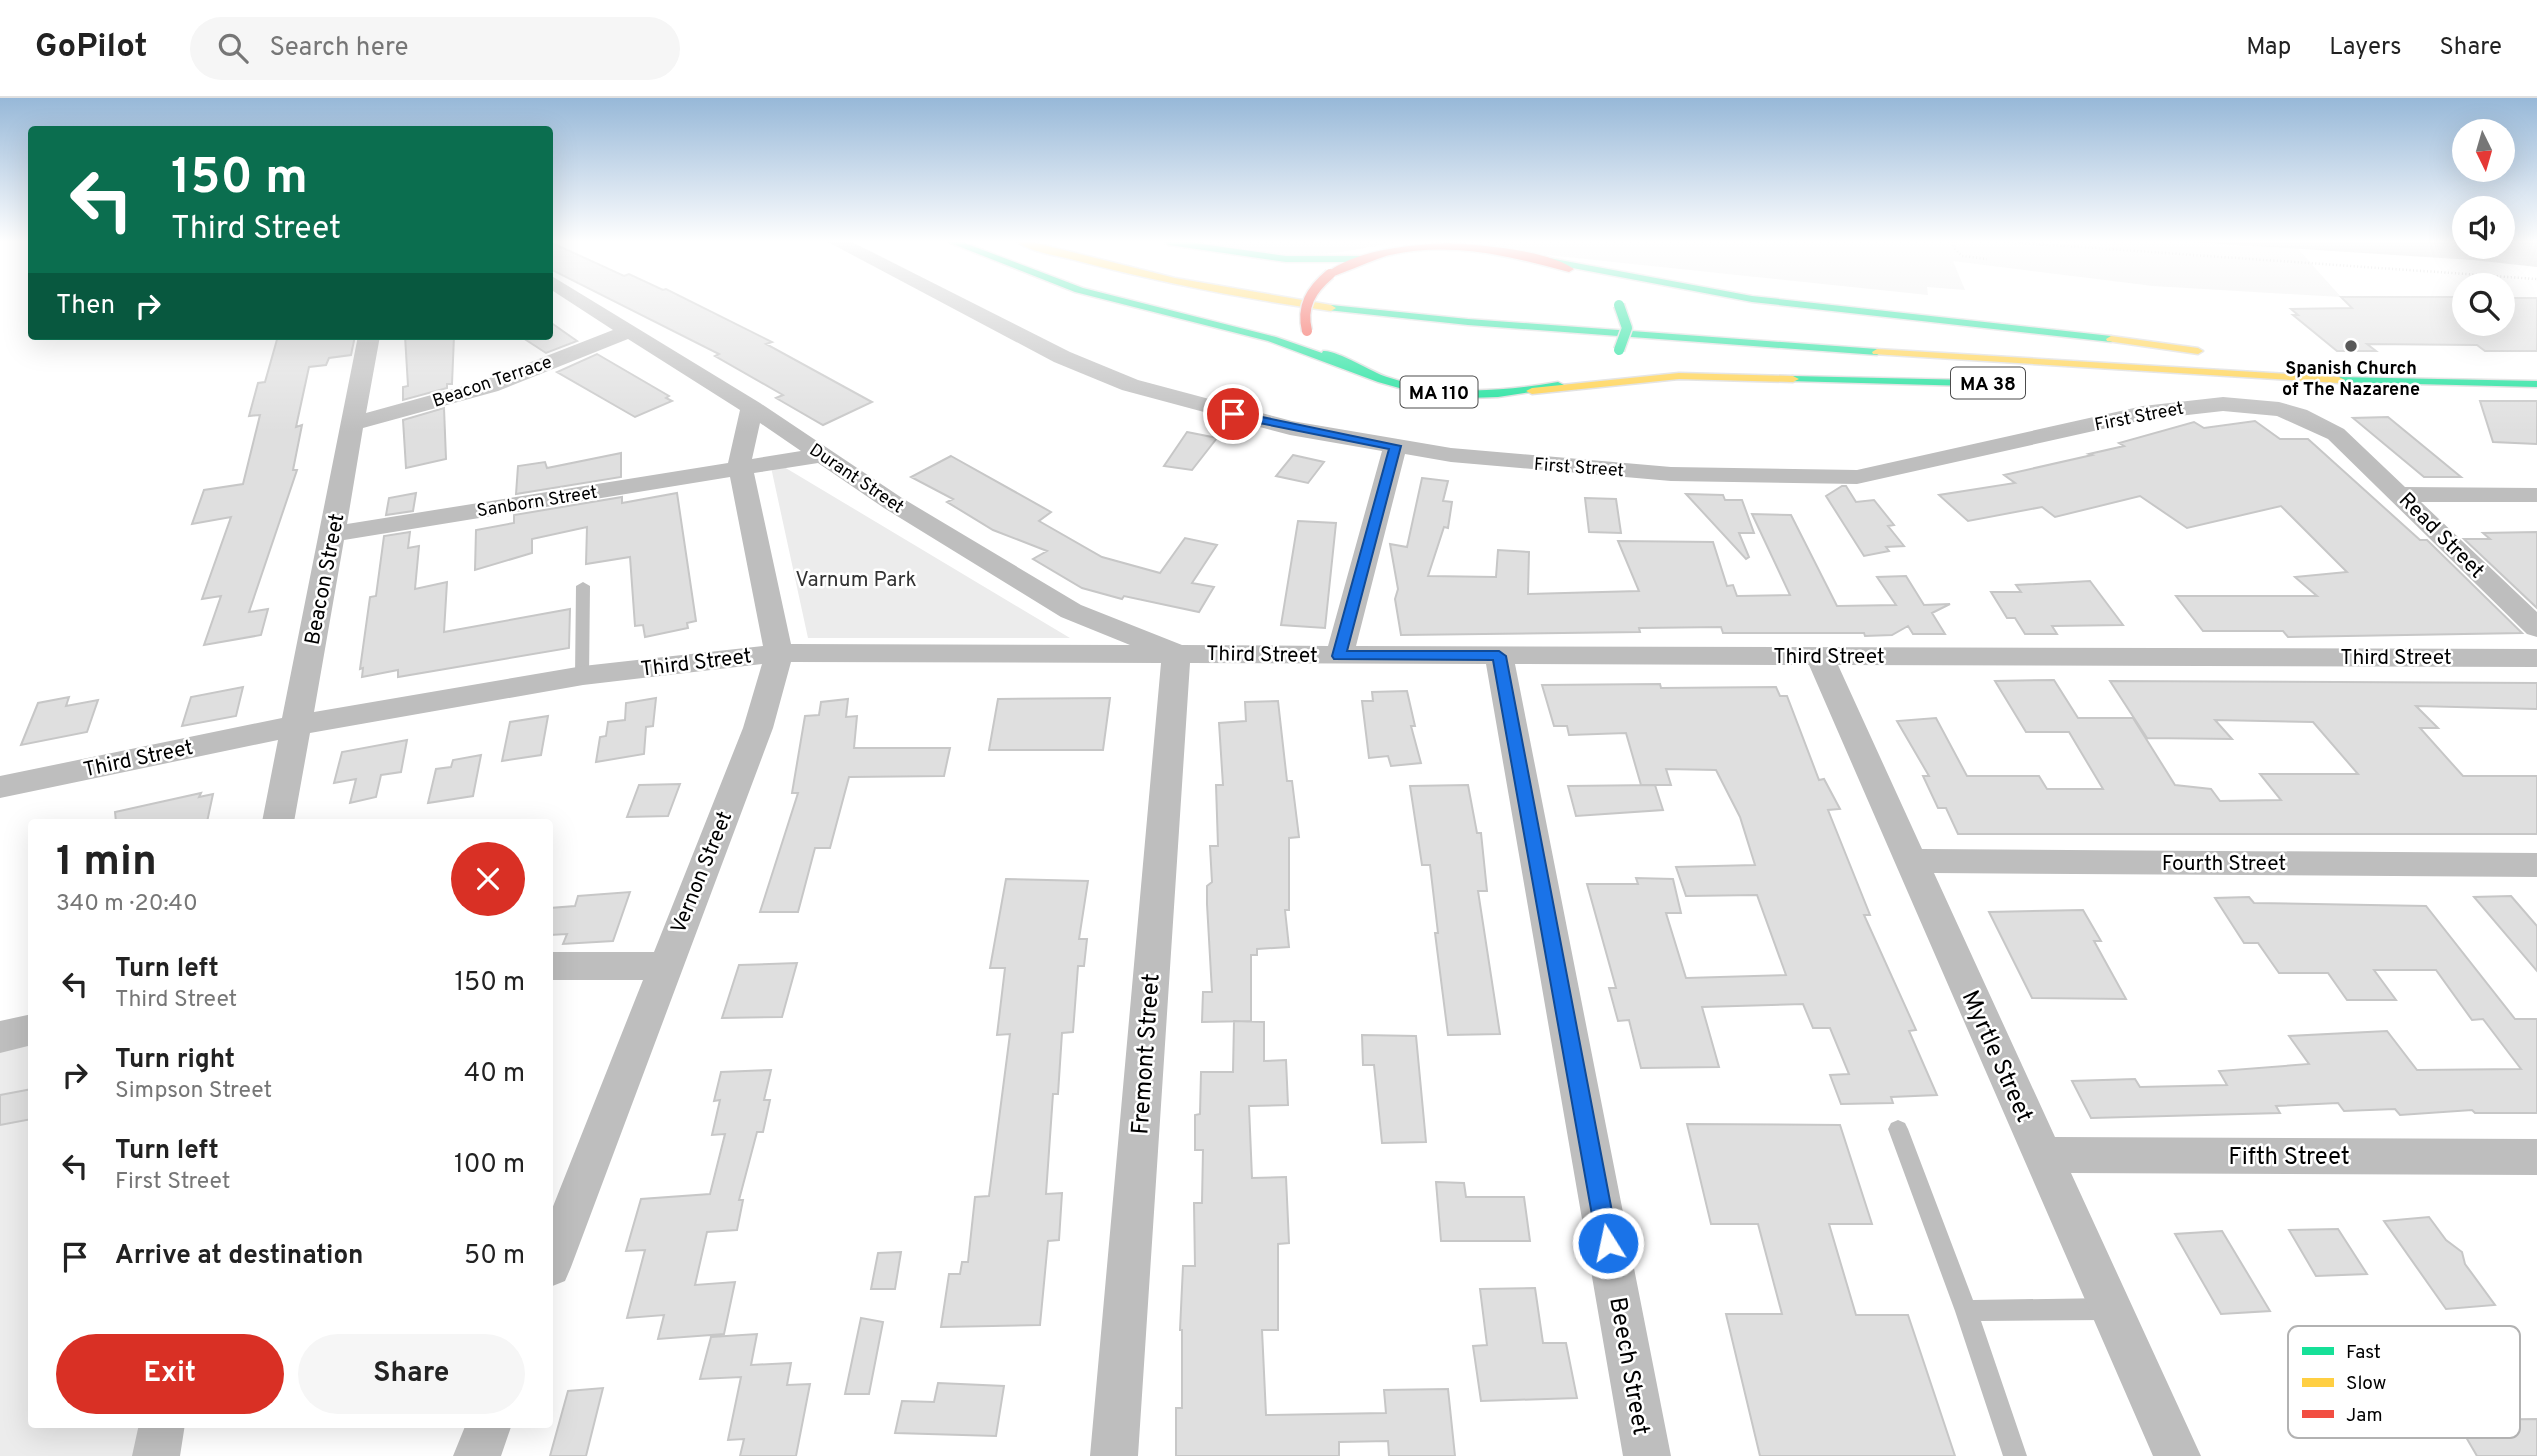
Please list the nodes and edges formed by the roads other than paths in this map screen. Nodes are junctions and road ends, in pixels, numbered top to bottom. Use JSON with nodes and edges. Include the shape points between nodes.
{"nodes":[{"id":1,"x":589,"y":305,"type":"edge"},
{"id":2,"x":961,"y":305,"type":"edge"},
{"id":3,"x":1140,"y":305,"type":"edge"},
{"id":4,"x":1303,"y":305,"type":"edge"},
{"id":5,"x":1311,"y":305,"type":"edge"},
{"id":6,"x":1407,"y":305,"type":"edge"},
{"id":7,"x":1616,"y":305,"type":"edge"},
{"id":8,"x":1811,"y":305,"type":"edge"},
{"id":9,"x":630,"y":331,"type":"junction"},
{"id":10,"x":368,"y":340,"type":"edge"},
{"id":11,"x":2221,"y":354,"type":"dead end"},
{"id":12,"x":2258,"y":358,"type":"dead end"},
{"id":13,"x":2329,"y":366,"type":"junction"},
{"id":14,"x":1349,"y":368,"type":"junction"},
{"id":15,"x":2537,"y":368,"type":"edge"},
{"id":16,"x":1987,"y":383,"type":"dead end"},
{"id":17,"x":2444,"y":384,"type":"junction"},
{"id":18,"x":2537,"y":384,"type":"edge"},
{"id":19,"x":2190,"y":388,"type":"dead end"},
{"id":20,"x":1532,"y":391,"type":"junction"},
{"id":21,"x":752,"y":408,"type":"junction"},
{"id":22,"x":352,"y":425,"type":"junction"},
{"id":23,"x":2346,"y":443,"type":"joint"},
{"id":24,"x":1395,"y":446,"type":"junction"},
{"id":25,"x":822,"y":455,"type":"junction"},
{"id":26,"x":741,"y":468,"type":"junction"},
{"id":27,"x":2401,"y":494,"type":"junction"},
{"id":28,"x":2537,"y":495,"type":"edge"},
{"id":29,"x":333,"y":534,"type":"junction"},
{"id":30,"x":583,"y":586,"type":"dead end"},
{"id":31,"x":2537,"y":628,"type":"edge"},
{"id":32,"x":779,"y":653,"type":"junction"},
{"id":33,"x":1176,"y":653,"type":"junction"},
{"id":34,"x":1819,"y":655,"type":"junction"},
{"id":35,"x":1339,"y":656,"type":"junction"},
{"id":36,"x":1499,"y":656,"type":"junction"},
{"id":37,"x":2537,"y":657,"type":"edge"},
{"id":38,"x":582,"y":677,"type":"junction"},
{"id":39,"x":297,"y":725,"type":"junction"},
{"id":40,"x":0,"y":787,"type":"edge"},
{"id":41,"x":279,"y":819,"type":"edge"},
{"id":42,"x":1911,"y":860,"type":"junction"},
{"id":43,"x":2537,"y":865,"type":"edge"},
{"id":44,"x":553,"y":966,"type":"edge"},
{"id":45,"x":664,"y":966,"type":"junction"},
{"id":46,"x":28,"y":1030,"type":"edge"},
{"id":47,"x":0,"y":1037,"type":"edge"},
{"id":48,"x":1898,"y":1129,"type":"dead end"},
{"id":49,"x":2042,"y":1155,"type":"junction"},
{"id":50,"x":2537,"y":1157,"type":"edge"},
{"id":51,"x":553,"y":1259,"type":"edge"},
{"id":52,"x":2111,"y":1309,"type":"junction"},
{"id":53,"x":1966,"y":1311,"type":"junction"},
{"id":54,"x":161,"y":1428,"type":"edge"},
{"id":55,"x":488,"y":1428,"type":"edge"},
{"id":56,"x":156,"y":1456,"type":"edge"},
{"id":57,"x":477,"y":1456,"type":"edge"},
{"id":58,"x":1114,"y":1456,"type":"edge"},
{"id":59,"x":1647,"y":1456,"type":"edge"},
{"id":60,"x":2015,"y":1456,"type":"edge"},
{"id":61,"x":2176,"y":1456,"type":"edge"}],
"edges":[{"from":1,"to":9,"type":"street","name":"Durant Street"},
{"from":2,"to":24,"type":"street","name":"First Street","via":[[1130,386],[1280,426]]},
{"from":3,"to":14,"type":"main road","number":"MA 110","via":[[1272,339]]},
{"from":4,"to":14,"type":"main road","bridge":true,"via":[[1307,331],[1322,350]]},
{"from":5,"to":17,"type":"main road","via":[[1375,314],[2133,370]]},
{"from":6,"to":13,"type":"main road","via":[[2149,359]]},
{"from":7,"to":20,"type":"main road","number":"MA 110","bridge":true,"via":[[1627,328],[1610,359],[1577,379]]},
{"from":8,"to":11,"type":"main road"},
{"from":9,"to":21,"type":"street","name":"Durant Street"},
{"from":9,"to":22,"type":"street","name":"Beacon Terrace","via":[[489,386]]},
{"from":10,"to":22,"type":"street","name":"Beacon Street"},
{"from":12,"to":13,"type":"main road"},
{"from":13,"to":15,"type":"main road"},
{"from":14,"to":20,"type":"main road","number":"MA 110","via":[[1435,392],[1485,395]]},
{"from":16,"to":20,"type":"main road","number":"MA 38","via":[[1679,376]]},
{"from":17,"to":18,"type":"main road"},
{"from":17,"to":19,"type":"main road"},
{"from":21,"to":25,"type":"street","name":"Durant Street"},
{"from":21,"to":26,"type":"street","name":"Vernon Street"},
{"from":22,"to":29,"type":"street","name":"Beacon Street"},
{"from":23,"to":24,"type":"street","name":"First Street","via":[[2299,415],[2242,404],[2143,413],[1857,477],[1671,474]]},
{"from":23,"to":27,"type":"street","name":"Read Street"},
{"from":24,"to":35,"type":"street"},
{"from":25,"to":26,"type":"street"},
{"from":25,"to":33,"type":"street","name":"Durant Street","via":[[1070,611]]},
{"from":26,"to":29,"type":"street","name":"Sanborn Street"},
{"from":26,"to":32,"type":"street","name":"Vernon Street"},
{"from":27,"to":28,"type":"street"},
{"from":27,"to":31,"type":"street","name":"Read Street"},
{"from":29,"to":39,"type":"street","name":"Beacon Street"},
{"from":30,"to":38,"type":"lane"},
{"from":32,"to":33,"type":"street","name":"Third Street"},
{"from":32,"to":38,"type":"street","name":"Third Street"},
{"from":32,"to":45,"type":"street","name":"Vernon Street","via":[[758,728]]},
{"from":33,"to":35,"type":"street","name":"Third Street"},
{"from":33,"to":58,"type":"street","name":"Fremont Street"},
{"from":34,"to":36,"type":"street","name":"Third Street"},
{"from":34,"to":37,"type":"street","name":"Third Street"},
{"from":34,"to":42,"type":"street","name":"Myrtle Street"},
{"from":35,"to":36,"type":"street","name":"Third Street"},
{"from":36,"to":59,"type":"street","name":"Beech Street"},
{"from":38,"to":39,"type":"street","name":"Third Street"},
{"from":39,"to":40,"type":"street","name":"Third Street"},
{"from":39,"to":41,"type":"street","name":"Beacon Street"},
{"from":42,"to":43,"type":"street","name":"Fourth Street"},
{"from":42,"to":49,"type":"street","name":"Myrtle Street"},
{"from":44,"to":45,"type":"street"},
{"from":45,"to":51,"type":"street","name":"Vernon Street"},
{"from":46,"to":47,"type":"street"},
{"from":48,"to":53,"type":"lane"},
{"from":49,"to":50,"type":"street","name":"Fifth Street"},
{"from":49,"to":52,"type":"street","name":"Myrtle Street"},
{"from":52,"to":53,"type":"lane"},
{"from":52,"to":61,"type":"street","name":"Myrtle Street"},
{"from":53,"to":60,"type":"lane"},
{"from":54,"to":56,"type":"street"},
{"from":55,"to":57,"type":"street"}]}
